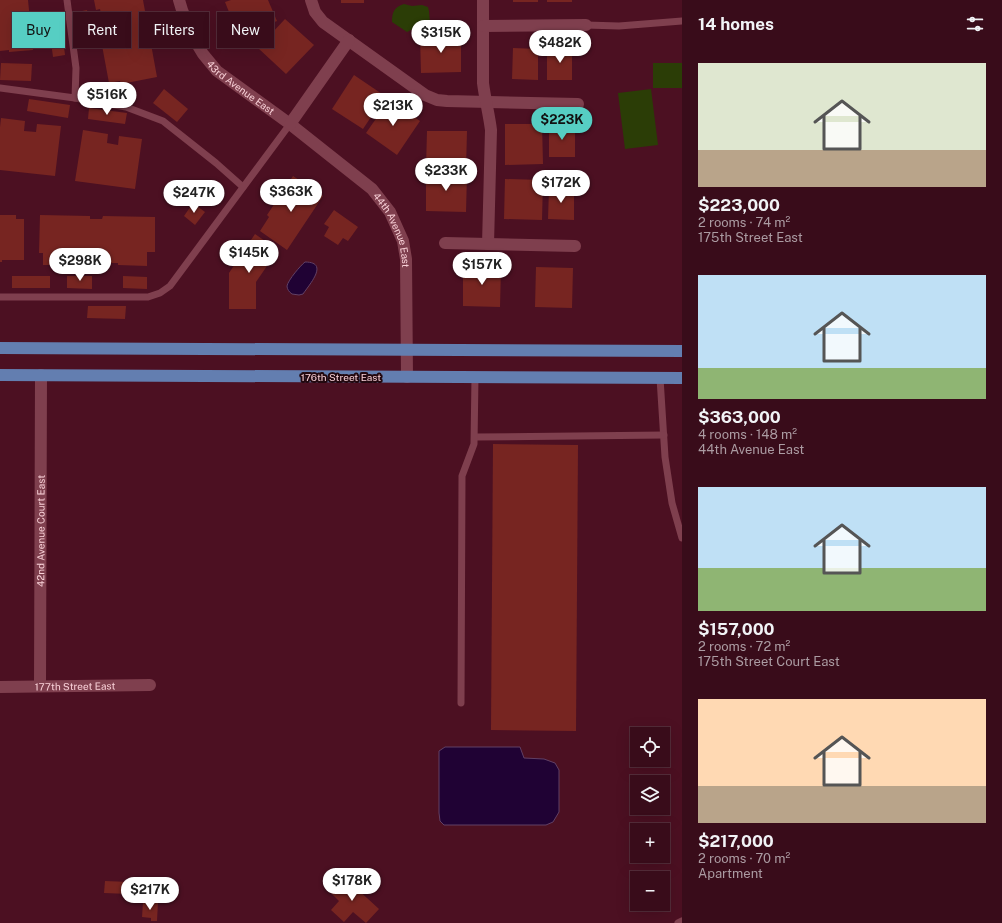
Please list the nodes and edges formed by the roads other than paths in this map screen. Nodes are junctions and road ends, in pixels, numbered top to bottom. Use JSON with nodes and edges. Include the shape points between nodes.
{"nodes":[{"id":1,"x":67,"y":0,"type":"edge"},
{"id":2,"x":179,"y":0,"type":"edge"},
{"id":3,"x":311,"y":0,"type":"edge"},
{"id":4,"x":484,"y":0,"type":"edge"},
{"id":5,"x":682,"y":21,"type":"edge"},
{"id":6,"x":586,"y":25,"type":"joint"},
{"id":7,"x":483,"y":26,"type":"junction"},
{"id":8,"x":349,"y":40,"type":"junction"},
{"id":9,"x":0,"y":88,"type":"edge"},
{"id":10,"x":75,"y":98,"type":"junction"},
{"id":11,"x":486,"y":102,"type":"junction"},
{"id":12,"x":578,"y":104,"type":"dead end"},
{"id":13,"x":290,"y":124,"type":"junction"},
{"id":14,"x":243,"y":187,"type":"junction"},
{"id":15,"x":445,"y":243,"type":"dead end"},
{"id":16,"x":488,"y":244,"type":"junction"},
{"id":17,"x":575,"y":246,"type":"dead end"},
{"id":18,"x":0,"y":297,"type":"edge"},
{"id":19,"x":0,"y":348,"type":"edge"},
{"id":20,"x":407,"y":350,"type":"junction"},
{"id":21,"x":682,"y":351,"type":"edge"},
{"id":22,"x":0,"y":375,"type":"edge"},
{"id":23,"x":41,"y":375,"type":"junction"},
{"id":24,"x":407,"y":377,"type":"junction"},
{"id":25,"x":475,"y":377,"type":"junction"},
{"id":26,"x":660,"y":378,"type":"junction"},
{"id":27,"x":682,"y":378,"type":"edge"},
{"id":28,"x":664,"y":435,"type":"junction"},
{"id":29,"x":475,"y":436,"type":"junction"},
{"id":30,"x":682,"y":538,"type":"edge"},
{"id":31,"x":150,"y":685,"type":"dead end"},
{"id":32,"x":40,"y":686,"type":"junction"},
{"id":33,"x":0,"y":687,"type":"edge"},
{"id":34,"x":461,"y":703,"type":"dead end"},
{"id":35,"x":682,"y":921,"type":"edge"},
{"id":36,"x":678,"y":923,"type":"edge"}],
"edges":[{"from":1,"to":10,"type":"lane","via":[[76,68]]},
{"from":2,"to":13,"type":"street","name":"43rd Avenue East","via":[[194,40],[217,71]]},
{"from":3,"to":8,"type":"street","via":[[315,12],[324,22]]},
{"from":4,"to":7,"type":"street"},
{"from":5,"to":6,"type":"lane","via":[[619,26]]},
{"from":6,"to":7,"type":"street"},
{"from":7,"to":11,"type":"street","via":[[483,84]]},
{"from":8,"to":11,"type":"street","via":[[425,95],[437,100]]},
{"from":8,"to":13,"type":"street"},
{"from":9,"to":10,"type":"lane"},
{"from":10,"to":14,"type":"lane","via":[[126,107],[163,121]]},
{"from":11,"to":12,"type":"street"},
{"from":11,"to":16,"type":"street","via":[[491,130]]},
{"from":13,"to":14,"type":"lane"},
{"from":13,"to":20,"type":"street","name":"44th Avenue East","via":[[372,189],[390,212],[403,241],[406,259]]},
{"from":14,"to":18,"type":"lane","via":[[170,286],[160,293],[148,297]]},
{"from":15,"to":16,"type":"street"},
{"from":16,"to":17,"type":"street"},
{"from":19,"to":20,"type":"main road"},
{"from":20,"to":21,"type":"main road"},
{"from":20,"to":24,"type":"street","name":"44th Avenue East"},
{"from":22,"to":23,"type":"main road","name":"176th Street East"},
{"from":23,"to":24,"type":"main road","name":"176th Street East"},
{"from":23,"to":32,"type":"street","name":"42nd Avenue Court East"},
{"from":24,"to":25,"type":"main road","name":"176th Street East"},
{"from":25,"to":26,"type":"main road","name":"176th Street East"},
{"from":25,"to":29,"type":"lane"},
{"from":26,"to":27,"type":"main road","name":"176th Street East"},
{"from":26,"to":28,"type":"lane"},
{"from":28,"to":29,"type":"lane"},
{"from":28,"to":30,"type":"lane","via":[[672,503]]},
{"from":29,"to":34,"type":"lane","via":[[462,476]]},
{"from":31,"to":32,"type":"street","name":"177th Street East"},
{"from":32,"to":33,"type":"street","name":"177th Street East"},
{"from":35,"to":36,"type":"lane"}]}
